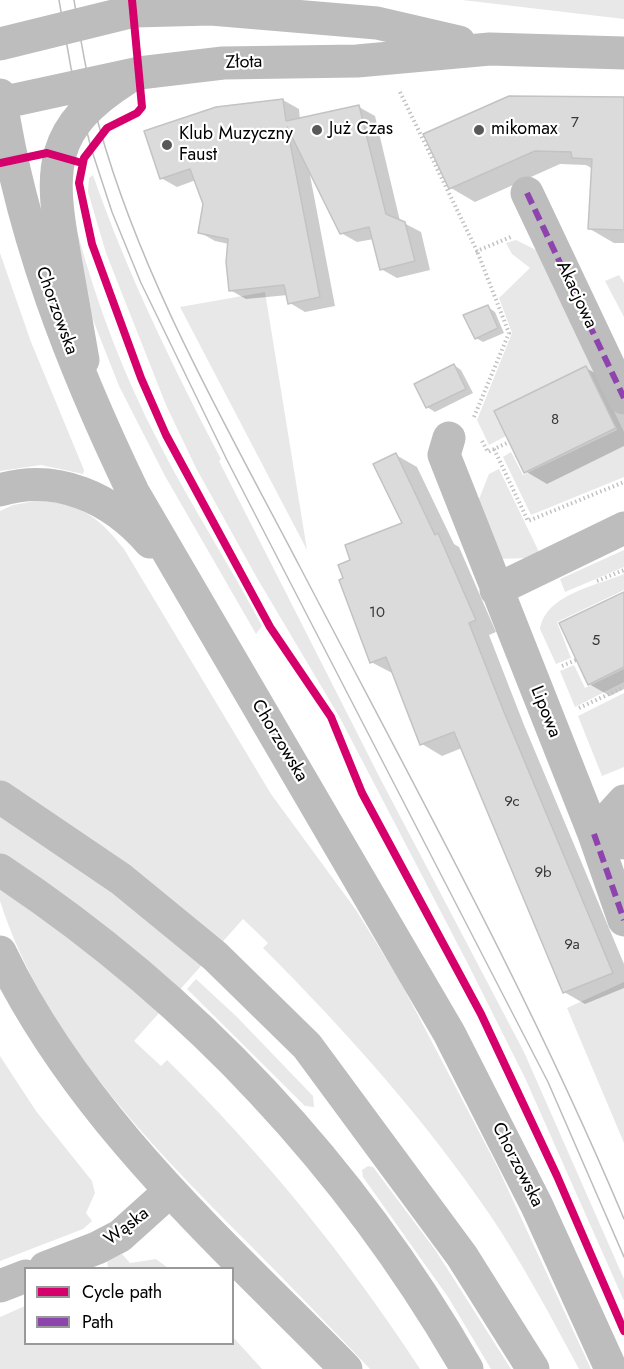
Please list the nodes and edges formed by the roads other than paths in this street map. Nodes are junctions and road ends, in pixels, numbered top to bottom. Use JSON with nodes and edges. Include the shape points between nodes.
{"nodes":[{"id":1,"x":91,"y":0,"type":"edge"},
{"id":2,"x":134,"y":10,"type":"junction"},
{"id":3,"x":0,"y":44,"type":"edge"},
{"id":4,"x":490,"y":49,"type":"junction"},
{"id":5,"x":624,"y":53,"type":"edge"},
{"id":6,"x":135,"y":74,"type":"junction"},
{"id":7,"x":0,"y":100,"type":"edge"},
{"id":8,"x":527,"y":193,"type":"dead end"},
{"id":9,"x":624,"y":398,"type":"edge"},
{"id":10,"x":91,"y":403,"type":"junction"},
{"id":11,"x":460,"y":429,"type":"road end"},
{"id":12,"x":0,"y":490,"type":"edge"},
{"id":13,"x":624,"y":528,"type":"edge"},
{"id":14,"x":190,"y":590,"type":"junction"},
{"id":15,"x":496,"y":590,"type":"junction"},
{"id":16,"x":0,"y":797,"type":"edge"},
{"id":17,"x":624,"y":801,"type":"edge"},
{"id":18,"x":609,"y":838,"type":"edge"},
{"id":19,"x":0,"y":870,"type":"edge"},
{"id":20,"x":624,"y":920,"type":"edge"},
{"id":21,"x":0,"y":952,"type":"edge"},
{"id":22,"x":170,"y":1191,"type":"junction"},
{"id":23,"x":50,"y":1267,"type":"edge"},
{"id":24,"x":24,"y":1277,"type":"edge"},
{"id":25,"x":0,"y":1286,"type":"edge"},
{"id":26,"x":346,"y":1369,"type":"edge"},
{"id":27,"x":467,"y":1369,"type":"edge"},
{"id":28,"x":533,"y":1369,"type":"edge"},
{"id":29,"x":610,"y":1369,"type":"edge"}],
"edges":[{"from":1,"to":2,"type":"main road","name":"Złota"},
{"from":2,"to":3,"type":"main road","name":"Złota"},
{"from":2,"to":4,"type":"main road","name":"Złota","via":[[211,9],[378,23]]},
{"from":4,"to":5,"type":"main road","name":"Złota"},
{"from":4,"to":6,"type":"main road","name":"Złota","via":[[357,61],[223,63]]},
{"from":6,"to":7,"type":"main road","name":"Złota"},
{"from":6,"to":10,"type":"main road","via":[[93,102],[72,128],[64,142],[54,186]]},
{"from":7,"to":10,"type":"main road","name":"Chorzowska","via":[[20,198],[39,264],[60,329]]},
{"from":8,"to":9,"type":"main road","name":"Akacjowa"},
{"from":10,"to":14,"type":"main road","name":"Chorzowska","via":[[133,492]]},
{"from":11,"to":15,"type":"main road","name":"Lipowa","via":[[444,456]]},
{"from":12,"to":14,"type":"main road","via":[[41,483],[72,488],[98,500],[122,515],[145,537]]},
{"from":13,"to":15,"type":"main road"},
{"from":14,"to":29,"type":"main road","name":"Chorzowska","via":[[449,1033],[537,1206]]},
{"from":15,"to":18,"type":"main road","name":"Lipowa"},
{"from":16,"to":28,"type":"main road","via":[[121,879],[214,956],[307,1046],[462,1256]]},
{"from":17,"to":18,"type":"main road"},
{"from":18,"to":20,"type":"main road","name":"Lipowa"},
{"from":19,"to":27,"type":"main road","via":[[114,951],[174,1004],[284,1113],[344,1183],[412,1280]]},
{"from":21,"to":22,"type":"main road","via":[[58,1054],[112,1125]]},
{"from":22,"to":23,"type":"main road","name":"Wąska","via":[[120,1236]]},
{"from":22,"to":26,"type":"main road"},
{"from":24,"to":25,"type":"main road"}]}
